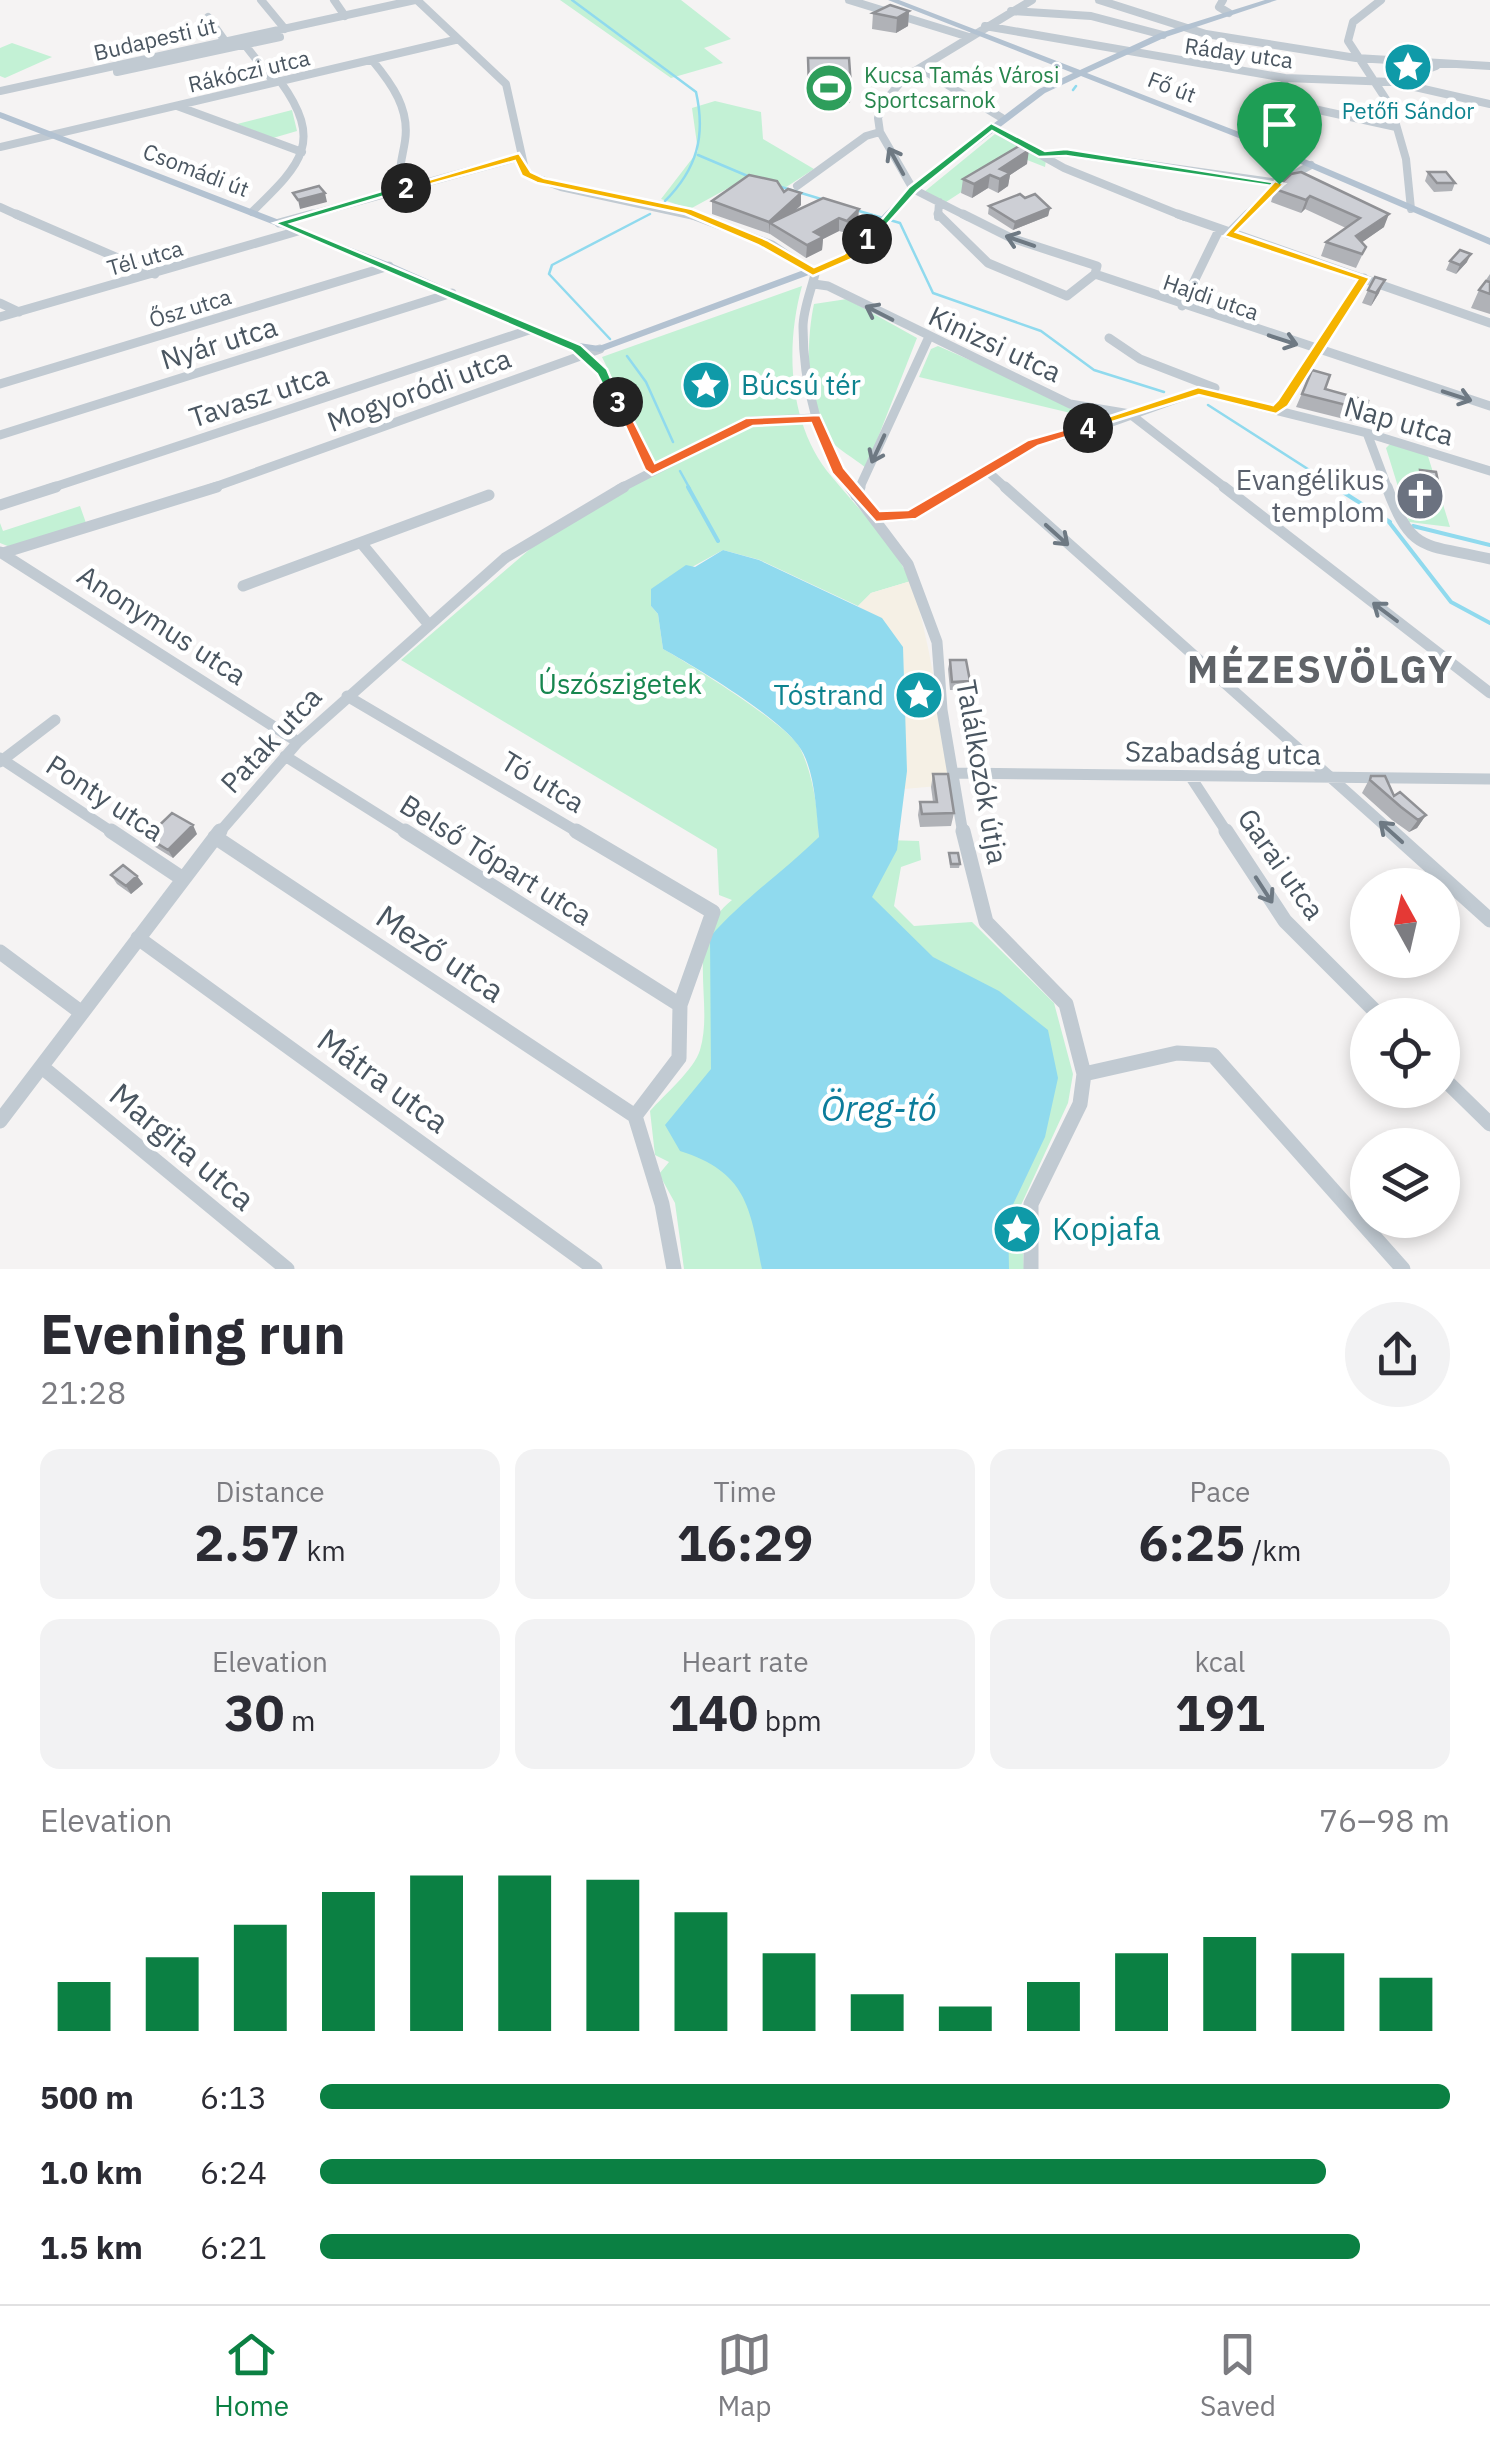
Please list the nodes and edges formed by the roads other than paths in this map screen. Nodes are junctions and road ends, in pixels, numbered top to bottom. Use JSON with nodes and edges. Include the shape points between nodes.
{"nodes":[{"id":1,"x":261,"y":0,"type":"edge"},
{"id":2,"x":334,"y":0,"type":"edge"},
{"id":3,"x":416,"y":0,"type":"edge"},
{"id":4,"x":849,"y":0,"type":"edge"},
{"id":5,"x":892,"y":0,"type":"edge"},
{"id":6,"x":1032,"y":0,"type":"edge"},
{"id":7,"x":1099,"y":0,"type":"edge"},
{"id":8,"x":1222,"y":0,"type":"edge"},
{"id":9,"x":1274,"y":0,"type":"edge"},
{"id":10,"x":1381,"y":0,"type":"edge"},
{"id":11,"x":403,"y":1,"type":"edge"},
{"id":12,"x":376,"y":9,"type":"junction"},
{"id":13,"x":1010,"y":11,"type":"junction"},
{"id":14,"x":1229,"y":12,"type":"junction"},
{"id":15,"x":346,"y":16,"type":"junction"},
{"id":16,"x":208,"y":18,"type":"dead end"},
{"id":17,"x":984,"y":26,"type":"junction"},
{"id":18,"x":1186,"y":27,"type":"junction"},
{"id":19,"x":285,"y":28,"type":"junction"},
{"id":20,"x":972,"y":35,"type":"junction"},
{"id":21,"x":1163,"y":35,"type":"junction"},
{"id":22,"x":455,"y":40,"type":"junction"},
{"id":23,"x":225,"y":41,"type":"junction"},
{"id":24,"x":245,"y":45,"type":"junction"},
{"id":25,"x":1121,"y":52,"type":"junction"},
{"id":26,"x":1356,"y":58,"type":"junction"},
{"id":27,"x":372,"y":60,"type":"junction"},
{"id":28,"x":1440,"y":65,"type":"junction"},
{"id":29,"x":1490,"y":66,"type":"edge"},
{"id":30,"x":920,"y":68,"type":"junction"},
{"id":31,"x":1079,"y":72,"type":"junction"},
{"id":32,"x":1286,"y":78,"type":"junction"},
{"id":33,"x":277,"y":81,"type":"junction"},
{"id":34,"x":1378,"y":81,"type":"junction"},
{"id":35,"x":1393,"y":82,"type":"junction"},
{"id":36,"x":0,"y":91,"type":"edge"},
{"id":37,"x":10,"y":95,"type":"dead end"},
{"id":38,"x":1490,"y":104,"type":"edge"},
{"id":39,"x":176,"y":106,"type":"junction"},
{"id":40,"x":0,"y":115,"type":"edge"},
{"id":41,"x":1002,"y":118,"type":"junction"},
{"id":42,"x":991,"y":126,"type":"junction"},
{"id":43,"x":1396,"y":127,"type":"junction"},
{"id":44,"x":880,"y":132,"type":"junction"},
{"id":45,"x":52,"y":135,"type":"junction"},
{"id":46,"x":0,"y":148,"type":"edge"},
{"id":47,"x":302,"y":152,"type":"junction"},
{"id":48,"x":1043,"y":155,"type":"junction"},
{"id":49,"x":519,"y":157,"type":"junction"},
{"id":50,"x":1311,"y":164,"type":"junction"},
{"id":51,"x":1279,"y":184,"type":"junction"},
{"id":52,"x":796,"y":186,"type":"dead end"},
{"id":53,"x":403,"y":189,"type":"junction"},
{"id":54,"x":913,"y":189,"type":"junction"},
{"id":55,"x":939,"y":202,"type":"junction"},
{"id":56,"x":0,"y":206,"type":"edge"},
{"id":57,"x":1411,"y":208,"type":"junction"},
{"id":58,"x":252,"y":212,"type":"junction"},
{"id":59,"x":280,"y":223,"type":"junction"},
{"id":60,"x":298,"y":231,"type":"junction"},
{"id":61,"x":1223,"y":232,"type":"junction"},
{"id":62,"x":1490,"y":242,"type":"edge"},
{"id":63,"x":390,"y":266,"type":"junction"},
{"id":64,"x":155,"y":274,"type":"junction"},
{"id":65,"x":1095,"y":274,"type":"junction"},
{"id":66,"x":814,"y":277,"type":"junction"},
{"id":67,"x":1364,"y":278,"type":"junction"},
{"id":68,"x":452,"y":293,"type":"junction"},
{"id":69,"x":0,"y":303,"type":"edge"},
{"id":70,"x":1182,"y":306,"type":"junction"},
{"id":71,"x":19,"y":312,"type":"junction"},
{"id":72,"x":0,"y":317,"type":"edge"},
{"id":73,"x":1490,"y":322,"type":"edge"},
{"id":74,"x":532,"y":329,"type":"junction"},
{"id":75,"x":1109,"y":338,"type":"dead end"},
{"id":76,"x":928,"y":339,"type":"junction"},
{"id":77,"x":600,"y":349,"type":"joint"},
{"id":78,"x":581,"y":351,"type":"junction"},
{"id":79,"x":1317,"y":351,"type":"junction"},
{"id":80,"x":0,"y":384,"type":"edge"},
{"id":81,"x":1237,"y":398,"type":"junction"},
{"id":82,"x":1490,"y":406,"type":"edge"},
{"id":83,"x":1276,"y":410,"type":"junction"},
{"id":84,"x":1130,"y":414,"type":"junction"},
{"id":85,"x":816,"y":418,"type":"junction"},
{"id":86,"x":1367,"y":433,"type":"junction"},
{"id":87,"x":0,"y":435,"type":"edge"},
{"id":88,"x":985,"y":469,"type":"junction"},
{"id":89,"x":652,"y":470,"type":"junction"},
{"id":90,"x":1490,"y":471,"type":"edge"},
{"id":91,"x":489,"y":495,"type":"dead end"},
{"id":92,"x":856,"y":496,"type":"junction"},
{"id":93,"x":0,"y":505,"type":"edge"},
{"id":94,"x":876,"y":517,"type":"junction"},
{"id":95,"x":362,"y":544,"type":"junction"},
{"id":96,"x":2,"y":552,"type":"edge"},
{"id":97,"x":1490,"y":559,"type":"edge"},
{"id":98,"x":242,"y":586,"type":"dead end"},
{"id":99,"x":428,"y":626,"type":"junction"},
{"id":100,"x":1490,"y":693,"type":"edge"},
{"id":101,"x":347,"y":696,"type":"junction"},
{"id":102,"x":55,"y":720,"type":"dead end"},
{"id":103,"x":298,"y":742,"type":"junction"},
{"id":104,"x":285,"y":756,"type":"junction"},
{"id":105,"x":1,"y":760,"type":"edge"},
{"id":106,"x":956,"y":773,"type":"junction"},
{"id":107,"x":1192,"y":778,"type":"junction"},
{"id":108,"x":1490,"y":779,"type":"edge"},
{"id":109,"x":1334,"y":780,"type":"junction"},
{"id":110,"x":215,"y":837,"type":"junction"},
{"id":111,"x":183,"y":879,"type":"junction"},
{"id":112,"x":1490,"y":920,"type":"edge"},
{"id":113,"x":138,"y":938,"type":"junction"},
{"id":114,"x":0,"y":952,"type":"edge"},
{"id":115,"x":1362,"y":998,"type":"edge"},
{"id":116,"x":680,"y":1005,"type":"junction"},
{"id":117,"x":82,"y":1014,"type":"junction"},
{"id":118,"x":42,"y":1067,"type":"junction"},
{"id":119,"x":1084,"y":1074,"type":"junction"},
{"id":120,"x":1460,"y":1095,"type":"edge"},
{"id":121,"x":635,"y":1116,"type":"junction"},
{"id":122,"x":0,"y":1121,"type":"edge"},
{"id":123,"x":1490,"y":1124,"type":"edge"},
{"id":124,"x":287,"y":1269,"type":"edge"},
{"id":125,"x":596,"y":1269,"type":"edge"},
{"id":126,"x":674,"y":1269,"type":"edge"},
{"id":127,"x":1031,"y":1269,"type":"edge"},
{"id":128,"x":1403,"y":1269,"type":"edge"}],
"edges":[{"from":1,"to":19,"type":"street"},
{"from":2,"to":15,"type":"street"},
{"from":3,"to":11,"type":"street","name":"Budapesti út"},
{"from":3,"to":22,"type":"street"},
{"from":4,"to":20,"type":"street","name":"Fő út"},
{"from":5,"to":20,"type":"main road","name":"Fő út"},
{"from":6,"to":13,"type":"street"},
{"from":7,"to":18,"type":"street"},
{"from":8,"to":14,"type":"street","via":[[1219,7]]},
{"from":9,"to":14,"type":"main road"},
{"from":10,"to":26,"type":"street","via":[[1348,30]]},
{"from":11,"to":12,"type":"street","name":"Budapesti út"},
{"from":12,"to":15,"type":"street","name":"Budapesti út"},
{"from":12,"to":24,"type":"street","name":"Budapesti út"},
{"from":13,"to":17,"type":"street"},
{"from":13,"to":21,"type":"street","via":[[1091,16]]},
{"from":14,"to":18,"type":"main road"},
{"from":15,"to":19,"type":"street","name":"Budapesti út"},
{"from":16,"to":23,"type":"street"},
{"from":17,"to":20,"type":"street"},
{"from":17,"to":25,"type":"street","name":"Ráday utca"},
{"from":18,"to":21,"type":"main road"},
{"from":18,"to":26,"type":"street"},
{"from":19,"to":23,"type":"street","name":"Budapesti út"},
{"from":20,"to":30,"type":"street"},
{"from":20,"to":31,"type":"main road","name":"Fő út"},
{"from":21,"to":25,"type":"main road"},
{"from":22,"to":27,"type":"street","name":"Rákóczi utca"},
{"from":22,"to":49,"type":"street","via":[[506,84]]},
{"from":23,"to":36,"type":"street","name":"Budapesti út"},
{"from":24,"to":33,"type":"street"},
{"from":24,"to":37,"type":"street","name":"Budapesti út"},
{"from":25,"to":31,"type":"main road"},
{"from":25,"to":32,"type":"street","name":"Ráday utca"},
{"from":26,"to":28,"type":"street"},
{"from":26,"to":34,"type":"street"},
{"from":27,"to":33,"type":"street","name":"Rákóczi utca"},
{"from":27,"to":53,"type":"street","via":[[396,87],[407,117],[397,168]]},
{"from":28,"to":29,"type":"street"},
{"from":28,"to":35,"type":"street"},
{"from":30,"to":41,"type":"street"},
{"from":30,"to":44,"type":"street","via":[[885,101]]},
{"from":31,"to":41,"type":"main road"},
{"from":31,"to":50,"type":"main road","name":"Fő út"},
{"from":32,"to":34,"type":"street","name":"Ráday utca"},
{"from":32,"to":43,"type":"street","via":[[1282,102]]},
{"from":33,"to":39,"type":"street","name":"Rákóczi utca"},
{"from":33,"to":47,"type":"street","via":[[306,115]]},
{"from":34,"to":35,"type":"street","name":"Ráday utca"},
{"from":34,"to":43,"type":"street"},
{"from":35,"to":38,"type":"street","name":"Ráday utca"},
{"from":39,"to":45,"type":"street","name":"Rákóczi utca"},
{"from":39,"to":47,"type":"street"},
{"from":40,"to":45,"type":"main road","name":"Csomádi út"},
{"from":41,"to":42,"type":"main road"},
{"from":42,"to":48,"type":"street"},
{"from":42,"to":54,"type":"main road"},
{"from":43,"to":57,"type":"street","via":[[1409,166]]},
{"from":44,"to":52,"type":"street"},
{"from":54,"to":44,"type":"street","one_way":true},
{"from":45,"to":46,"type":"street","name":"Rákóczi utca"},
{"from":45,"to":58,"type":"main road","name":"Csomádi út"},
{"from":47,"to":58,"type":"street"},
{"from":48,"to":51,"type":"street","via":[[1066,152]]},
{"from":48,"to":61,"type":"street"},
{"from":49,"to":53,"type":"street"},
{"from":49,"to":66,"type":"street","name":"Kinizsi utca","via":[[526,174],[540,181],[688,211],[762,243]]},
{"from":50,"to":51,"type":"street"},
{"from":50,"to":57,"type":"main road","name":"Fő út"},
{"from":51,"to":61,"type":"street"},
{"from":53,"to":59,"type":"street"},
{"from":54,"to":55,"type":"street","name":"Hajdi utca"},
{"from":54,"to":66,"type":"main road","via":[[848,256]]},
{"from":65,"to":55,"type":"street","name":"Hajdi utca","one_way":true,"via":[[1097,266],[1011,238]]},
{"from":55,"to":65,"type":"street","via":[[938,216],[962,242],[1018,277],[1067,296]]},
{"from":56,"to":64,"type":"street"},
{"from":57,"to":62,"type":"main road","name":"Fő út"},
{"from":58,"to":59,"type":"main road","name":"Csomádi út"},
{"from":59,"to":60,"type":"main road","name":"Csomádi út"},
{"from":60,"to":63,"type":"main road","name":"Csomádi út"},
{"from":60,"to":64,"type":"street","name":"Tél utca"},
{"from":61,"to":67,"type":"street"},
{"from":61,"to":70,"type":"street"},
{"from":63,"to":68,"type":"main road","name":"Csomádi út"},
{"from":63,"to":80,"type":"street","name":"Ősz utca"},
{"from":64,"to":71,"type":"street","name":"Tél utca"},
{"from":65,"to":70,"type":"street","name":"Hajdi utca"},
{"from":76,"to":66,"type":"street","name":"Kinizsi utca","one_way":true},
{"from":66,"to":77,"type":"main road"},
{"from":66,"to":85,"type":"street","name":"Találkozók útja","via":[[803,325]]},
{"from":67,"to":73,"type":"street"},
{"from":67,"to":79,"type":"street"},
{"from":68,"to":74,"type":"main road","name":"Csomádi út"},
{"from":68,"to":87,"type":"street","name":"Nyár utca"},
{"from":69,"to":71,"type":"street"},
{"from":70,"to":79,"type":"street","name":"Hajdi utca","one_way":true},
{"from":71,"to":72,"type":"street","name":"Tél utca"},
{"from":74,"to":78,"type":"main road","name":"Csomádi út"},
{"from":74,"to":93,"type":"street","name":"Tavasz utca"},
{"from":75,"to":81,"type":"street","name":"Nap utca","via":[[1140,360]]},
{"from":76,"to":84,"type":"street","name":"Kinizsi utca","via":[[1070,404]]},
{"from":76,"to":92,"type":"street","one_way":true},
{"from":77,"to":78,"type":"main road","name":"Csomádi út"},
{"from":78,"to":89,"type":"street","via":[[603,372]]},
{"from":78,"to":96,"type":"street","name":"Mogyoródi utca","via":[[244,478]]},
{"from":79,"to":82,"type":"street","name":"Hajdi utca","one_way":true},
{"from":79,"to":83,"type":"street"},
{"from":81,"to":83,"type":"street","name":"Nap utca"},
{"from":81,"to":84,"type":"street","name":"Nap utca","via":[[1198,391]]},
{"from":83,"to":86,"type":"street","name":"Nap utca"},
{"from":84,"to":88,"type":"street","via":[[1050,436]]},
{"from":100,"to":84,"type":"street","name":"Kinizsi utca","one_way":true},
{"from":85,"to":89,"type":"street","name":"Patak utca","via":[[750,422]]},
{"from":85,"to":92,"type":"street","name":"Találkozók útja"},
{"from":86,"to":90,"type":"street","name":"Nap utca"},
{"from":86,"to":97,"type":"street","via":[[1409,536]]},
{"from":88,"to":94,"type":"street","via":[[911,515]]},
{"from":88,"to":109,"type":"street","one_way":true},
{"from":89,"to":99,"type":"street","name":"Patak utca","via":[[540,533]]},
{"from":91,"to":95,"type":"street"},
{"from":92,"to":94,"type":"street","name":"Találkozók útja"},
{"from":94,"to":106,"type":"street","name":"Találkozók útja","via":[[908,564],[937,642]]},
{"from":95,"to":98,"type":"street"},
{"from":95,"to":99,"type":"street"},
{"from":96,"to":103,"type":"street","name":"Anonymus utca"},
{"from":99,"to":101,"type":"street","name":"Patak utca"},
{"from":101,"to":103,"type":"street","name":"Patak utca"},
{"from":101,"to":116,"type":"street","name":"Tó utca","via":[[712,912]]},
{"from":102,"to":105,"type":"street"},
{"from":103,"to":104,"type":"street","name":"Patak utca"},
{"from":104,"to":110,"type":"street","name":"Patak utca"},
{"from":104,"to":116,"type":"street","name":"Belső Tópart utca"},
{"from":105,"to":111,"type":"street","name":"Ponty utca"},
{"from":106,"to":107,"type":"street","name":"Szabadság utca"},
{"from":106,"to":119,"type":"street","name":"Találkozók útja","via":[[964,840],[986,922],[1066,1004]]},
{"from":107,"to":109,"type":"street","name":"Szabadság utca"},
{"from":107,"to":115,"type":"street","name":"Garai utca","one_way":true,"via":[[1284,921]]},
{"from":108,"to":109,"type":"street","name":"Szabadság utca"},
{"from":112,"to":109,"type":"street","one_way":true},
{"from":110,"to":111,"type":"street","name":"Patak utca"},
{"from":110,"to":121,"type":"street","name":"Mező utca"},
{"from":111,"to":113,"type":"street","name":"Patak utca"},
{"from":113,"to":117,"type":"street","name":"Patak utca"},
{"from":113,"to":125,"type":"street","name":"Mátra utca"},
{"from":114,"to":117,"type":"street"},
{"from":116,"to":121,"type":"street","via":[[679,1058]]},
{"from":117,"to":118,"type":"street","name":"Patak utca"},
{"from":118,"to":122,"type":"street","name":"Patak utca"},
{"from":118,"to":124,"type":"street","name":"Margita utca"},
{"from":119,"to":127,"type":"street","name":"Találkozók útja","via":[[1080,1104],[1031,1204]]},
{"from":119,"to":128,"type":"street","via":[[1177,1053],[1213,1055]]},
{"from":120,"to":123,"type":"street"},
{"from":121,"to":126,"type":"street"}]}
